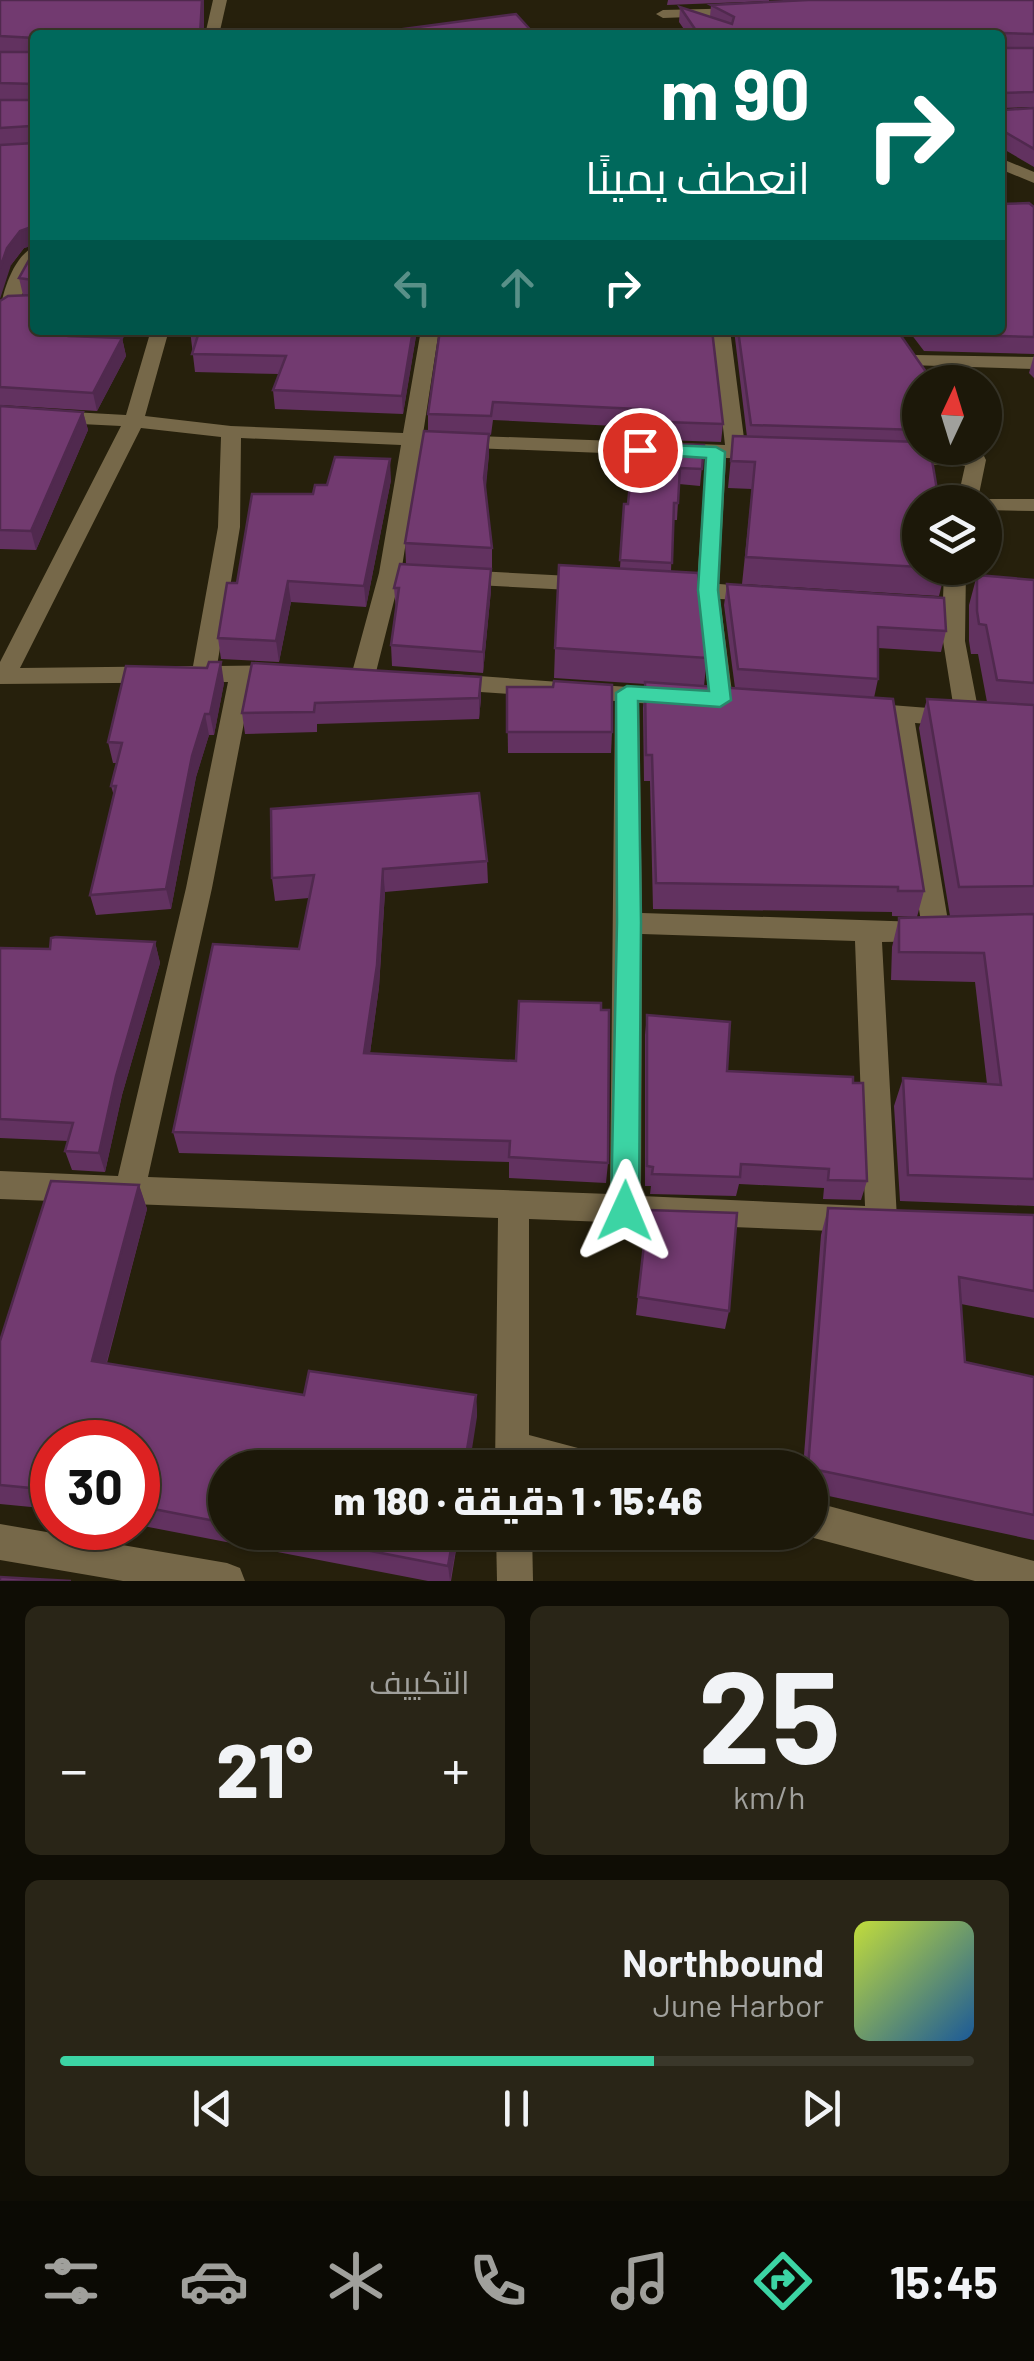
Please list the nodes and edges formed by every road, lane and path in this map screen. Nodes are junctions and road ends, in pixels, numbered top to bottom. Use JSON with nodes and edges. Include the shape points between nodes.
{"nodes":[{"id":1,"x":220,"y":0,"type":"edge"},
{"id":2,"x":653,"y":0,"type":"edge"},
{"id":3,"x":763,"y":4,"type":"edge"},
{"id":4,"x":670,"y":14,"type":"junction"},
{"id":5,"x":213,"y":30,"type":"edge"},
{"id":6,"x":678,"y":30,"type":"edge"},
{"id":7,"x":1005,"y":165,"type":"edge"},
{"id":8,"x":1034,"y":178,"type":"edge"},
{"id":9,"x":30,"y":260,"type":"edge"},
{"id":10,"x":30,"y":306,"type":"edge"},
{"id":11,"x":1,"y":307,"type":"edge"},
{"id":12,"x":159,"y":335,"type":"edge"},
{"id":13,"x":429,"y":335,"type":"edge"},
{"id":14,"x":721,"y":335,"type":"edge"},
{"id":15,"x":1034,"y":362,"type":"edge"},
{"id":16,"x":918,"y":365,"type":"edge"},
{"id":17,"x":0,"y":414,"type":"edge"},
{"id":18,"x":134,"y":422,"type":"junction"},
{"id":19,"x":231,"y":432,"type":"junction"},
{"id":20,"x":414,"y":441,"type":"junction"},
{"id":21,"x":726,"y":452,"type":"junction"},
{"id":22,"x":790,"y":454,"type":"edge"},
{"id":23,"x":883,"y":456,"type":"edge"},
{"id":24,"x":902,"y":456,"type":"edge"},
{"id":25,"x":1002,"y":504,"type":"edge"},
{"id":26,"x":1034,"y":504,"type":"edge"},
{"id":27,"x":390,"y":574,"type":"junction"},
{"id":28,"x":608,"y":585,"type":"edge"},
{"id":29,"x":955,"y":585,"type":"edge"},
{"id":30,"x":648,"y":587,"type":"edge"},
{"id":31,"x":708,"y":590,"type":"junction"},
{"id":32,"x":784,"y":595,"type":"edge"},
{"id":33,"x":898,"y":604,"type":"edge"},
{"id":34,"x":955,"y":608,"type":"junction"},
{"id":35,"x":204,"y":672,"type":"junction"},
{"id":36,"x":242,"y":672,"type":"junction"},
{"id":37,"x":312,"y":674,"type":"edge"},
{"id":38,"x":3,"y":675,"type":"edge"},
{"id":39,"x":364,"y":676,"type":"edge"},
{"id":40,"x":420,"y":680,"type":"edge"},
{"id":41,"x":627,"y":693,"type":"junction"},
{"id":42,"x":846,"y":710,"type":"edge"},
{"id":43,"x":901,"y":714,"type":"junction"},
{"id":44,"x":629,"y":922,"type":"junction"},
{"id":45,"x":868,"y":932,"type":"junction"},
{"id":46,"x":0,"y":1185,"type":"edge"},
{"id":47,"x":130,"y":1190,"type":"junction"},
{"id":48,"x":514,"y":1208,"type":"junction"},
{"id":49,"x":625,"y":1211,"type":"junction"},
{"id":50,"x":881,"y":1219,"type":"junction"},
{"id":51,"x":919,"y":1220,"type":"edge"},
{"id":52,"x":512,"y":1450,"type":"edge"},
{"id":53,"x":828,"y":1524,"type":"edge"},
{"id":54,"x":0,"y":1542,"type":"edge"},
{"id":55,"x":514,"y":1550,"type":"edge"},
{"id":56,"x":1034,"y":1579,"type":"edge"},
{"id":57,"x":227,"y":1581,"type":"edge"},
{"id":58,"x":515,"y":1581,"type":"edge"}],
"edges":[{"from":1,"to":5,"type":"street"},
{"from":2,"to":4,"type":"street"},
{"from":3,"to":4,"type":"street","via":[[705,21]]},
{"from":4,"to":6,"type":"street"},
{"from":7,"to":8,"type":"street"},
{"from":9,"to":11,"type":"street"},
{"from":10,"to":11,"type":"street"},
{"from":12,"to":18,"type":"street"},
{"from":13,"to":20,"type":"street"},
{"from":14,"to":21,"type":"street"},
{"from":15,"to":16,"type":"street","via":[[910,353]]},
{"from":17,"to":18,"type":"street"},
{"from":18,"to":19,"type":"street"},
{"from":18,"to":38,"type":"street"},
{"from":19,"to":20,"type":"street"},
{"from":19,"to":35,"type":"street","via":[[228,527]]},
{"from":20,"to":21,"type":"street"},
{"from":20,"to":27,"type":"street"},
{"from":21,"to":22,"type":"street"},
{"from":21,"to":31,"type":"street"},
{"from":23,"to":24,"type":"street"},
{"from":25,"to":26,"type":"street"},
{"from":27,"to":28,"type":"street"},
{"from":27,"to":39,"type":"street"},
{"from":29,"to":34,"type":"street"},
{"from":30,"to":31,"type":"street"},
{"from":31,"to":32,"type":"street"},
{"from":31,"to":41,"type":"street","via":[[729,700]]},
{"from":33,"to":34,"type":"street"},
{"from":34,"to":43,"type":"street","via":[[954,641],[977,720]]},
{"from":35,"to":36,"type":"street"},
{"from":35,"to":38,"type":"street"},
{"from":36,"to":37,"type":"street"},
{"from":36,"to":47,"type":"street"},
{"from":40,"to":41,"type":"street"},
{"from":41,"to":44,"type":"street"},
{"from":42,"to":43,"type":"street"},
{"from":43,"to":45,"type":"street","via":[[946,932]]},
{"from":44,"to":45,"type":"street"},
{"from":44,"to":49,"type":"street"},
{"from":45,"to":50,"type":"street"},
{"from":46,"to":47,"type":"street"},
{"from":47,"to":48,"type":"street"},
{"from":48,"to":49,"type":"street"},
{"from":48,"to":52,"type":"street"},
{"from":49,"to":50,"type":"street"},
{"from":50,"to":51,"type":"street"},
{"from":53,"to":56,"type":"street"},
{"from":54,"to":57,"type":"street"},
{"from":55,"to":58,"type":"street"}]}
